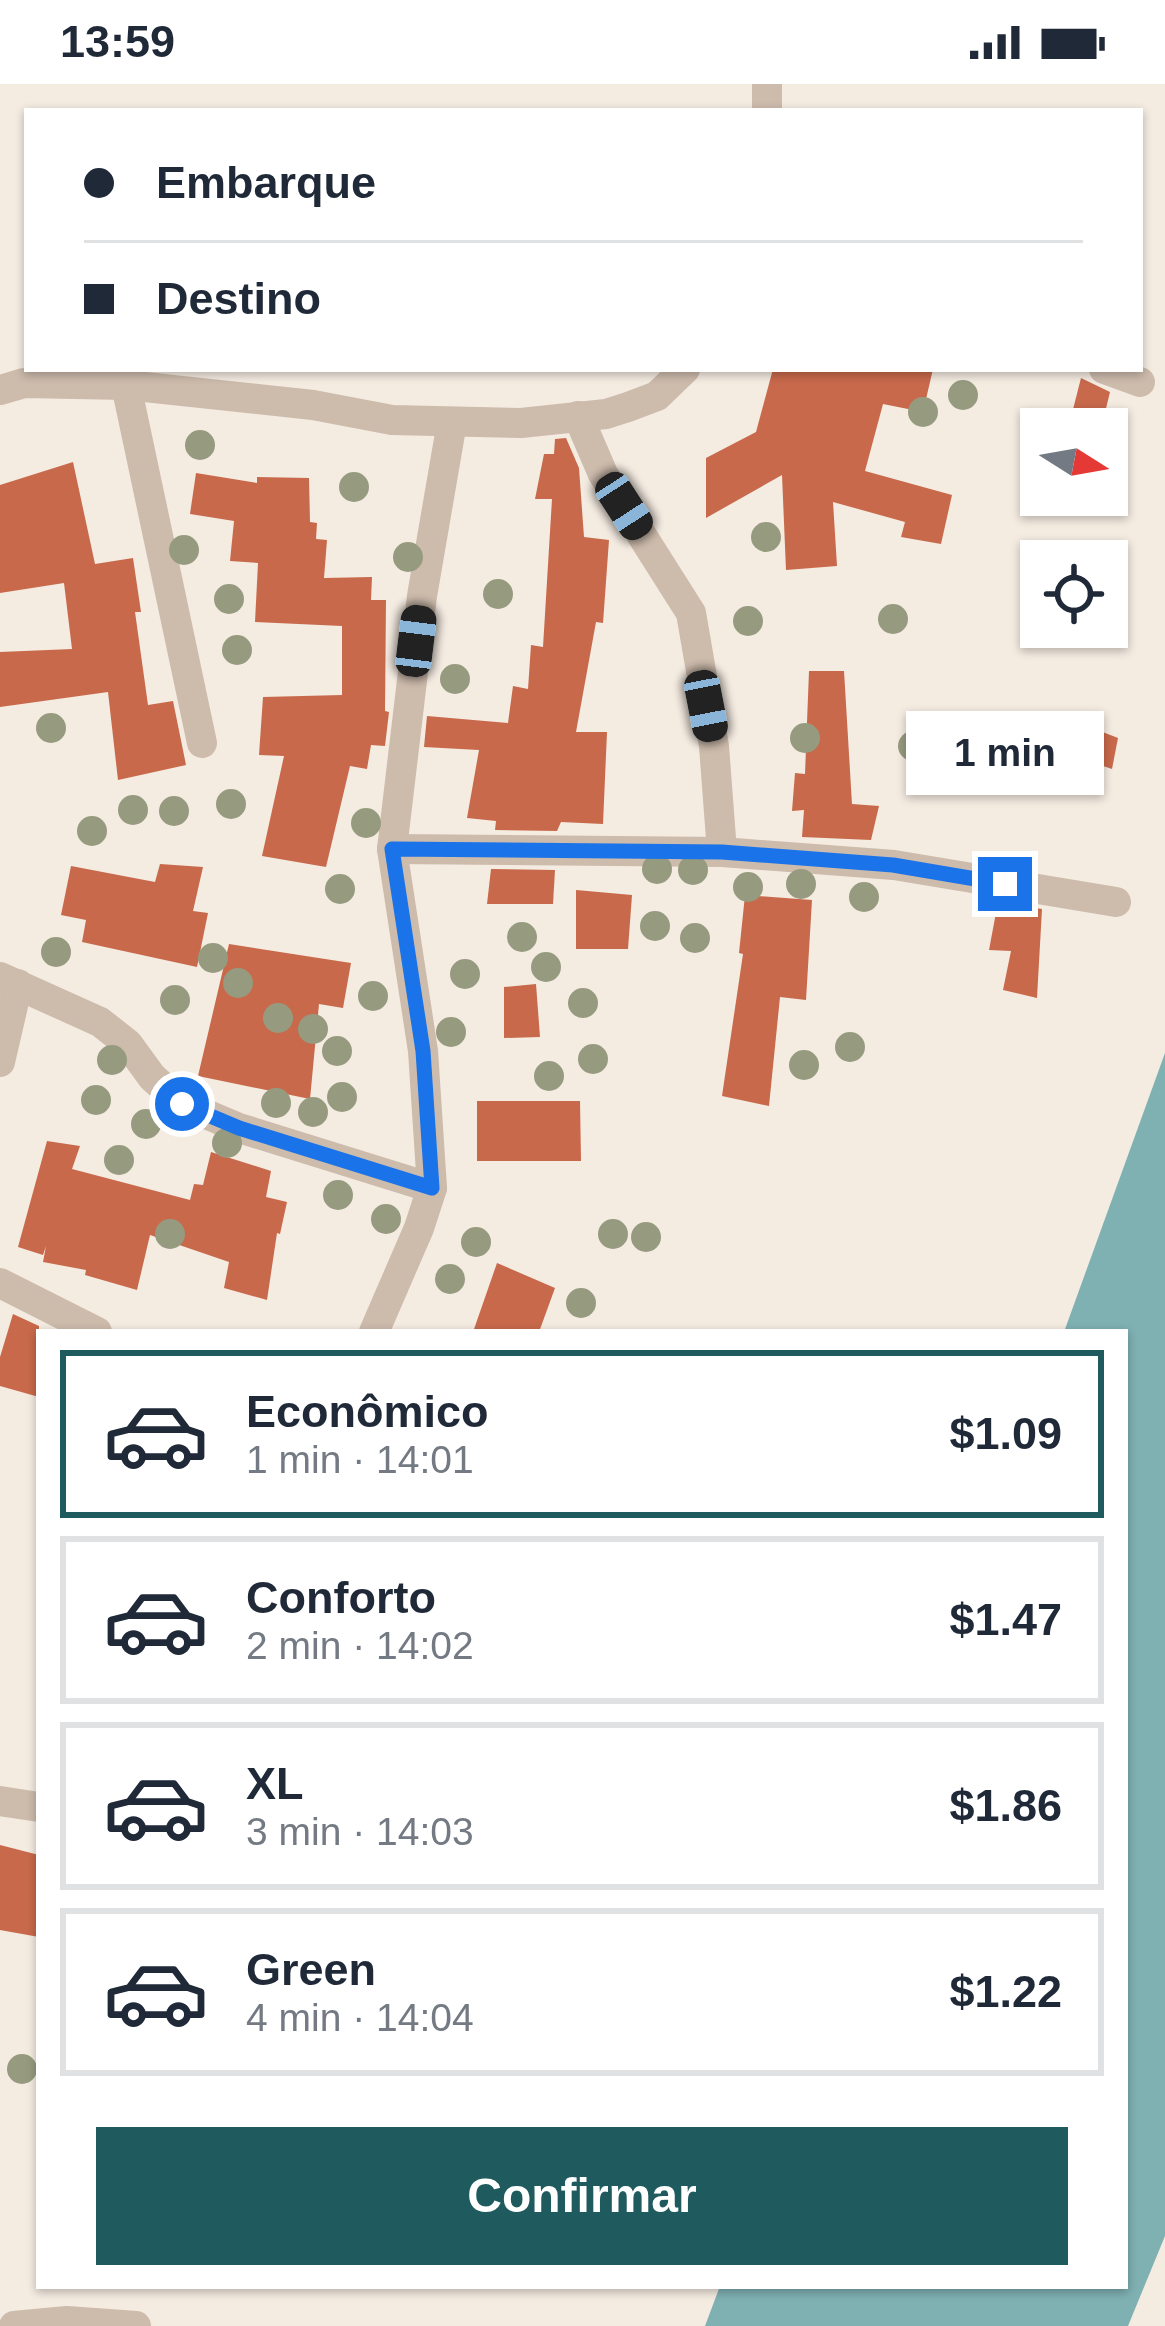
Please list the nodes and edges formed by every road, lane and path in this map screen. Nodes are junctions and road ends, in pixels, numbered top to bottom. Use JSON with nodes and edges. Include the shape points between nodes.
{"nodes":[{"id":1,"x":682,"y":372,"type":"edge"},
{"id":2,"x":1112,"y":372,"type":"edge"},
{"id":3,"x":1140,"y":382,"type":"dead end"},
{"id":4,"x":125,"y":385,"type":"junction"},
{"id":5,"x":0,"y":390,"type":"edge"},
{"id":6,"x":578,"y":416,"type":"junction"},
{"id":7,"x":452,"y":422,"type":"junction"},
{"id":8,"x":202,"y":743,"type":"dead end"},
{"id":9,"x":392,"y":849,"type":"junction"},
{"id":10,"x":722,"y":852,"type":"junction"},
{"id":11,"x":1116,"y":902,"type":"dead end"},
{"id":12,"x":9,"y":981,"type":"edge"},
{"id":13,"x":0,"y":1062,"type":"edge"},
{"id":14,"x":432,"y":1188,"type":"junction"},
{"id":15,"x":0,"y":1283,"type":"edge"},
{"id":16,"x":91,"y":1329,"type":"edge"},
{"id":17,"x":375,"y":1329,"type":"edge"},
{"id":18,"x":0,"y":1801,"type":"edge"},
{"id":19,"x":36,"y":1807,"type":"edge"},
{"id":20,"x":14,"y":2326,"type":"edge"},
{"id":21,"x":136,"y":2326,"type":"edge"}],
"edges":[{"from":1,"to":6,"type":"street","via":[[657,396]]},
{"from":2,"to":3,"type":"street"},
{"from":4,"to":5,"type":"street","via":[[24,383]]},
{"from":4,"to":7,"type":"street"},
{"from":4,"to":8,"type":"street"},
{"from":6,"to":7,"type":"street"},
{"from":6,"to":10,"type":"street","via":[[603,474],[691,614]]},
{"from":7,"to":9,"type":"street"},
{"from":9,"to":10,"type":"street"},
{"from":9,"to":14,"type":"street","via":[[423,1051]]},
{"from":10,"to":11,"type":"street","via":[[893,865]]},
{"from":12,"to":13,"type":"street"},
{"from":12,"to":14,"type":"street","via":[[100,1022],[182,1104]]},
{"from":14,"to":17,"type":"street"},
{"from":15,"to":16,"type":"street"},
{"from":18,"to":19,"type":"street"},
{"from":20,"to":21,"type":"street"}]}
